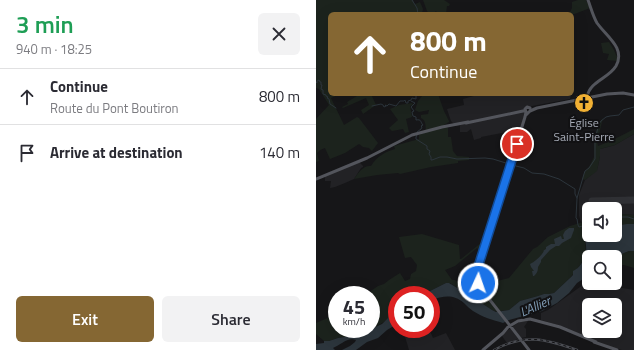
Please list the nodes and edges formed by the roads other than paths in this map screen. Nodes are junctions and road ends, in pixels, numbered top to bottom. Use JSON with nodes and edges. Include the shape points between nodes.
{"nodes":[{"id":1,"x":588,"y":0,"type":"edge"},
{"id":2,"x":634,"y":95,"type":"edge"},
{"id":3,"x":588,"y":97,"type":"junction"},
{"id":4,"x":527,"y":112,"type":"junction"},
{"id":5,"x":501,"y":115,"type":"junction"},
{"id":6,"x":316,"y":179,"type":"edge"},
{"id":7,"x":510,"y":325,"type":"junction"},
{"id":8,"x":514,"y":331,"type":"junction"},
{"id":9,"x":504,"y":332,"type":"junction"},
{"id":10,"x":483,"y":350,"type":"edge"},
{"id":11,"x":529,"y":350,"type":"edge"},
{"id":12,"x":617,"y":350,"type":"edge"}],
"edges":[{"from":1,"to":3,"type":"main road","via":[[597,23],[616,46],[619,54],[615,67],[593,85]]},
{"from":2,"to":3,"type":"main road","via":[[617,93]]},
{"from":3,"to":4,"type":"main road"},
{"from":3,"to":4,"type":"main road","via":[[536,107]]},
{"from":4,"to":5,"type":"main road"},
{"from":4,"to":5,"type":"main road","via":[[523,110]]},
{"from":4,"to":7,"type":"main road","via":[[476,275],[478,283]]},
{"from":5,"to":6,"type":"main road","via":[[412,135]]},
{"from":7,"to":8,"type":"main road"},
{"from":7,"to":9,"type":"main road"},
{"from":7,"to":12,"type":"main road","via":[[532,319]]},
{"from":8,"to":9,"type":"main road"},
{"from":8,"to":11,"type":"main road"},
{"from":9,"to":10,"type":"main road"}]}
